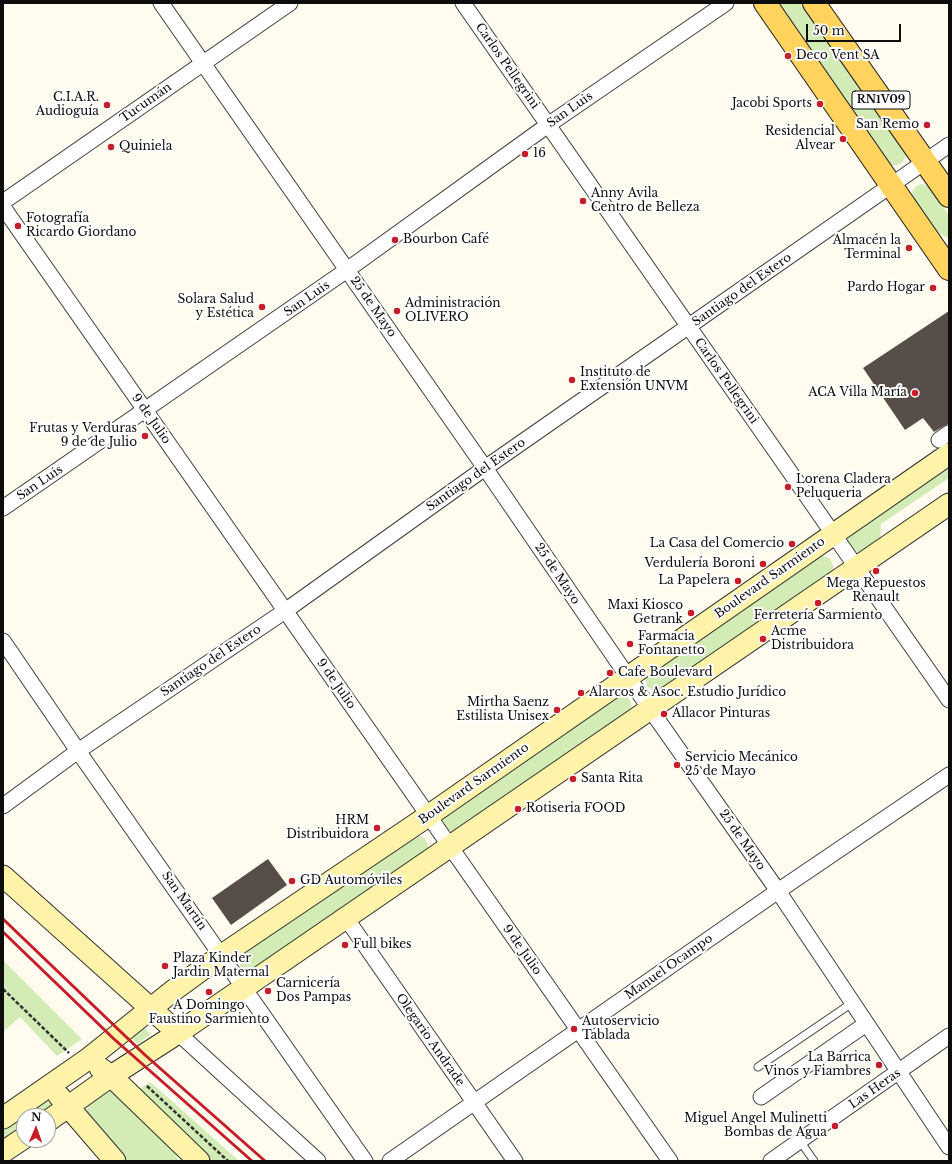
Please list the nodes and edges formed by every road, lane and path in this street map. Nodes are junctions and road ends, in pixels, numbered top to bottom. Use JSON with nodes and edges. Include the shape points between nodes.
{"nodes":[{"id":1,"x":161,"y":3,"type":"edge"},
{"id":2,"x":290,"y":3,"type":"edge"},
{"id":3,"x":463,"y":3,"type":"edge"},
{"id":4,"x":726,"y":3,"type":"edge"},
{"id":5,"x":765,"y":3,"type":"edge"},
{"id":6,"x":814,"y":3,"type":"edge"},
{"id":7,"x":203,"y":63,"type":"junction"},
{"id":8,"x":548,"y":125,"type":"junction"},
{"id":9,"x":949,"y":145,"type":"edge"},
{"id":10,"x":925,"y":162,"type":"junction"},
{"id":11,"x":891,"y":186,"type":"junction"},
{"id":12,"x":949,"y":196,"type":"edge"},
{"id":13,"x":3,"y":202,"type":"edge"},
{"id":14,"x":3,"y":207,"type":"edge"},
{"id":15,"x":949,"y":269,"type":"edge"},
{"id":16,"x":347,"y":270,"type":"junction"},
{"id":17,"x":688,"y":327,"type":"junction"},
{"id":18,"x":145,"y":411,"type":"junction"},
{"id":19,"x":946,"y":442,"type":"edge"},
{"id":20,"x":485,"y":468,"type":"junction"},
{"id":21,"x":949,"y":504,"type":"edge"},
{"id":22,"x":3,"y":508,"type":"edge"},
{"id":23,"x":834,"y":534,"type":"junction"},
{"id":24,"x":857,"y":567,"type":"junction"},
{"id":25,"x":285,"y":611,"type":"junction"},
{"id":26,"x":3,"y":641,"type":"edge"},
{"id":27,"x":628,"y":676,"type":"junction"},
{"id":28,"x":949,"y":700,"type":"edge"},
{"id":29,"x":650,"y":709,"type":"junction"},
{"id":30,"x":78,"y":751,"type":"junction"},
{"id":31,"x":949,"y":775,"type":"edge"},
{"id":32,"x":3,"y":806,"type":"edge"},
{"id":33,"x":428,"y":816,"type":"junction"},
{"id":34,"x":451,"y":846,"type":"junction"},
{"id":35,"x":3,"y":876,"type":"edge"},
{"id":36,"x":778,"y":891,"type":"junction"},
{"id":37,"x":346,"y":918,"type":"junction"},
{"id":38,"x":222,"y":955,"type":"junction"},
{"id":39,"x":244,"y":988,"type":"junction"},
{"id":40,"x":3,"y":989,"type":"edge"},
{"id":41,"x":852,"y":1003,"type":"junction"},
{"id":42,"x":150,"y":1009,"type":"junction"},
{"id":43,"x":866,"y":1024,"type":"junction"},
{"id":44,"x":578,"y":1030,"type":"junction"},
{"id":45,"x":178,"y":1034,"type":"junction"},
{"id":46,"x":949,"y":1036,"type":"edge"},
{"id":47,"x":85,"y":1062,"type":"junction"},
{"id":48,"x":758,"y":1066,"type":"dead end"},
{"id":49,"x":898,"y":1072,"type":"junction"},
{"id":50,"x":111,"y":1076,"type":"junction"},
{"id":51,"x":142,"y":1081,"type":"dead end"},
{"id":52,"x":51,"y":1085,"type":"junction"},
{"id":53,"x":761,"y":1097,"type":"dead end"},
{"id":54,"x":474,"y":1103,"type":"junction"},
{"id":55,"x":68,"y":1107,"type":"junction"},
{"id":56,"x":56,"y":1115,"type":"edge"},
{"id":57,"x":3,"y":1118,"type":"edge"},
{"id":58,"x":800,"y":1141,"type":"junction"},
{"id":59,"x":16,"y":1143,"type":"edge"},
{"id":60,"x":949,"y":1147,"type":"edge"},
{"id":61,"x":3,"y":1152,"type":"edge"},
{"id":62,"x":187,"y":1153,"type":"edge"},
{"id":63,"x":115,"y":1161,"type":"edge"},
{"id":64,"x":199,"y":1161,"type":"edge"},
{"id":65,"x":228,"y":1161,"type":"edge"},
{"id":66,"x":318,"y":1161,"type":"edge"},
{"id":67,"x":365,"y":1161,"type":"edge"},
{"id":68,"x":390,"y":1161,"type":"edge"},
{"id":69,"x":515,"y":1161,"type":"edge"},
{"id":70,"x":670,"y":1161,"type":"edge"},
{"id":71,"x":771,"y":1161,"type":"edge"},
{"id":72,"x":814,"y":1161,"type":"edge"}],
"edges":[{"from":1,"to":7,"type":"street","name":"25 de Mayo"},
{"from":2,"to":7,"type":"street","name":"Tucumán"},
{"from":3,"to":8,"type":"street","name":"Carlos Pellegrini"},
{"from":4,"to":8,"type":"street","name":"San Luis"},
{"from":5,"to":11,"type":"main road","number":"RN1V09"},
{"from":6,"to":10,"type":"main road","number":"RN1V09"},
{"from":7,"to":13,"type":"street","name":"Tucumán"},
{"from":7,"to":16,"type":"street","name":"25 de Mayo"},
{"from":8,"to":16,"type":"street","name":"San Luis"},
{"from":8,"to":17,"type":"street","name":"Carlos Pellegrini"},
{"from":9,"to":10,"type":"street","name":"Santiago del Estero"},
{"from":10,"to":11,"type":"street","name":"Santiago del Estero"},
{"from":10,"to":12,"type":"main road","number":"RN1V09"},
{"from":11,"to":15,"type":"main road","number":"RN1V09"},
{"from":11,"to":17,"type":"street","name":"Santiago del Estero"},
{"from":14,"to":18,"type":"street","name":"9 de Julio"},
{"from":16,"to":18,"type":"street","name":"San Luis"},
{"from":16,"to":20,"type":"street","name":"25 de Mayo"},
{"from":17,"to":20,"type":"street","name":"Santiago del Estero"},
{"from":17,"to":23,"type":"street","name":"Carlos Pellegrini"},
{"from":18,"to":22,"type":"street","name":"San Luis"},
{"from":18,"to":25,"type":"street","name":"9 de Julio"},
{"from":19,"to":23,"type":"main road","name":"Boulevard Sarmiento"},
{"from":20,"to":25,"type":"street","name":"Santiago del Estero"},
{"from":20,"to":27,"type":"street","name":"25 de Mayo"},
{"from":21,"to":24,"type":"main road"},
{"from":23,"to":24,"type":"street","name":"Carlos Pellegrini"},
{"from":23,"to":27,"type":"main road","name":"Boulevard Sarmiento"},
{"from":24,"to":28,"type":"street","name":"Carlos Pellegrini"},
{"from":24,"to":29,"type":"main road"},
{"from":25,"to":30,"type":"street","name":"Santiago del Estero"},
{"from":25,"to":33,"type":"street","name":"9 de Julio"},
{"from":26,"to":30,"type":"street","name":"San Martín"},
{"from":27,"to":29,"type":"street","name":"25 de Mayo"},
{"from":27,"to":33,"type":"main road","name":"Boulevard Sarmiento"},
{"from":29,"to":34,"type":"main road"},
{"from":29,"to":36,"type":"street","name":"25 de Mayo"},
{"from":30,"to":32,"type":"street","name":"Santiago del Estero"},
{"from":30,"to":38,"type":"street","name":"San Martín"},
{"from":31,"to":36,"type":"street","name":"Manuel Ocampo"},
{"from":33,"to":34,"type":"street","name":"9 de Julio"},
{"from":33,"to":38,"type":"main road","name":"Boulevard Sarmiento"},
{"from":34,"to":37,"type":"main road"},
{"from":34,"to":44,"type":"street","name":"9 de Julio"},
{"from":35,"to":42,"type":"main road"},
{"from":36,"to":41,"type":"street","name":"25 de Mayo"},
{"from":36,"to":44,"type":"street","name":"Manuel Ocampo"},
{"from":37,"to":39,"type":"main road"},
{"from":37,"to":54,"type":"street","name":"Olegario Andrade"},
{"from":38,"to":39,"type":"street","name":"San Martín"},
{"from":38,"to":42,"type":"main road","name":"Boulevard Sarmiento"},
{"from":39,"to":45,"type":"main road"},
{"from":39,"to":67,"type":"street","name":"San Martín"},
{"from":40,"to":47,"type":"path"},
{"from":41,"to":43,"type":"street","name":"25 de Mayo"},
{"from":41,"to":48,"type":"lane"},
{"from":42,"to":45,"type":"main road"},
{"from":42,"to":47,"type":"main road","name":"Boulevard Sarmiento"},
{"from":43,"to":49,"type":"street","name":"25 de Mayo"},
{"from":43,"to":53,"type":"street"},
{"from":44,"to":54,"type":"street","name":"Manuel Ocampo"},
{"from":44,"to":70,"type":"street","name":"9 de Julio"},
{"from":45,"to":50,"type":"main road"},
{"from":45,"to":66,"type":"street"},
{"from":46,"to":49,"type":"street","name":"Las Heras"},
{"from":47,"to":50,"type":"main road"},
{"from":47,"to":52,"type":"main road","name":"Boulevard Sarmiento"},
{"from":49,"to":58,"type":"street","name":"Las Heras"},
{"from":49,"to":60,"type":"street","name":"25 de Mayo"},
{"from":50,"to":55,"type":"main road"},
{"from":50,"to":62,"type":"main road"},
{"from":51,"to":65,"type":"path"},
{"from":52,"to":55,"type":"main road"},
{"from":52,"to":57,"type":"main road","name":"Boulevard Sarmiento"},
{"from":54,"to":68,"type":"street","name":"Manuel Ocampo"},
{"from":54,"to":69,"type":"street","name":"Olegario Andrade"},
{"from":55,"to":56,"type":"main road"},
{"from":55,"to":63,"type":"main road"},
{"from":58,"to":71,"type":"street","name":"Las Heras"},
{"from":58,"to":72,"type":"lane"},
{"from":59,"to":61,"type":"main road"},
{"from":62,"to":64,"type":"main road"}]}
